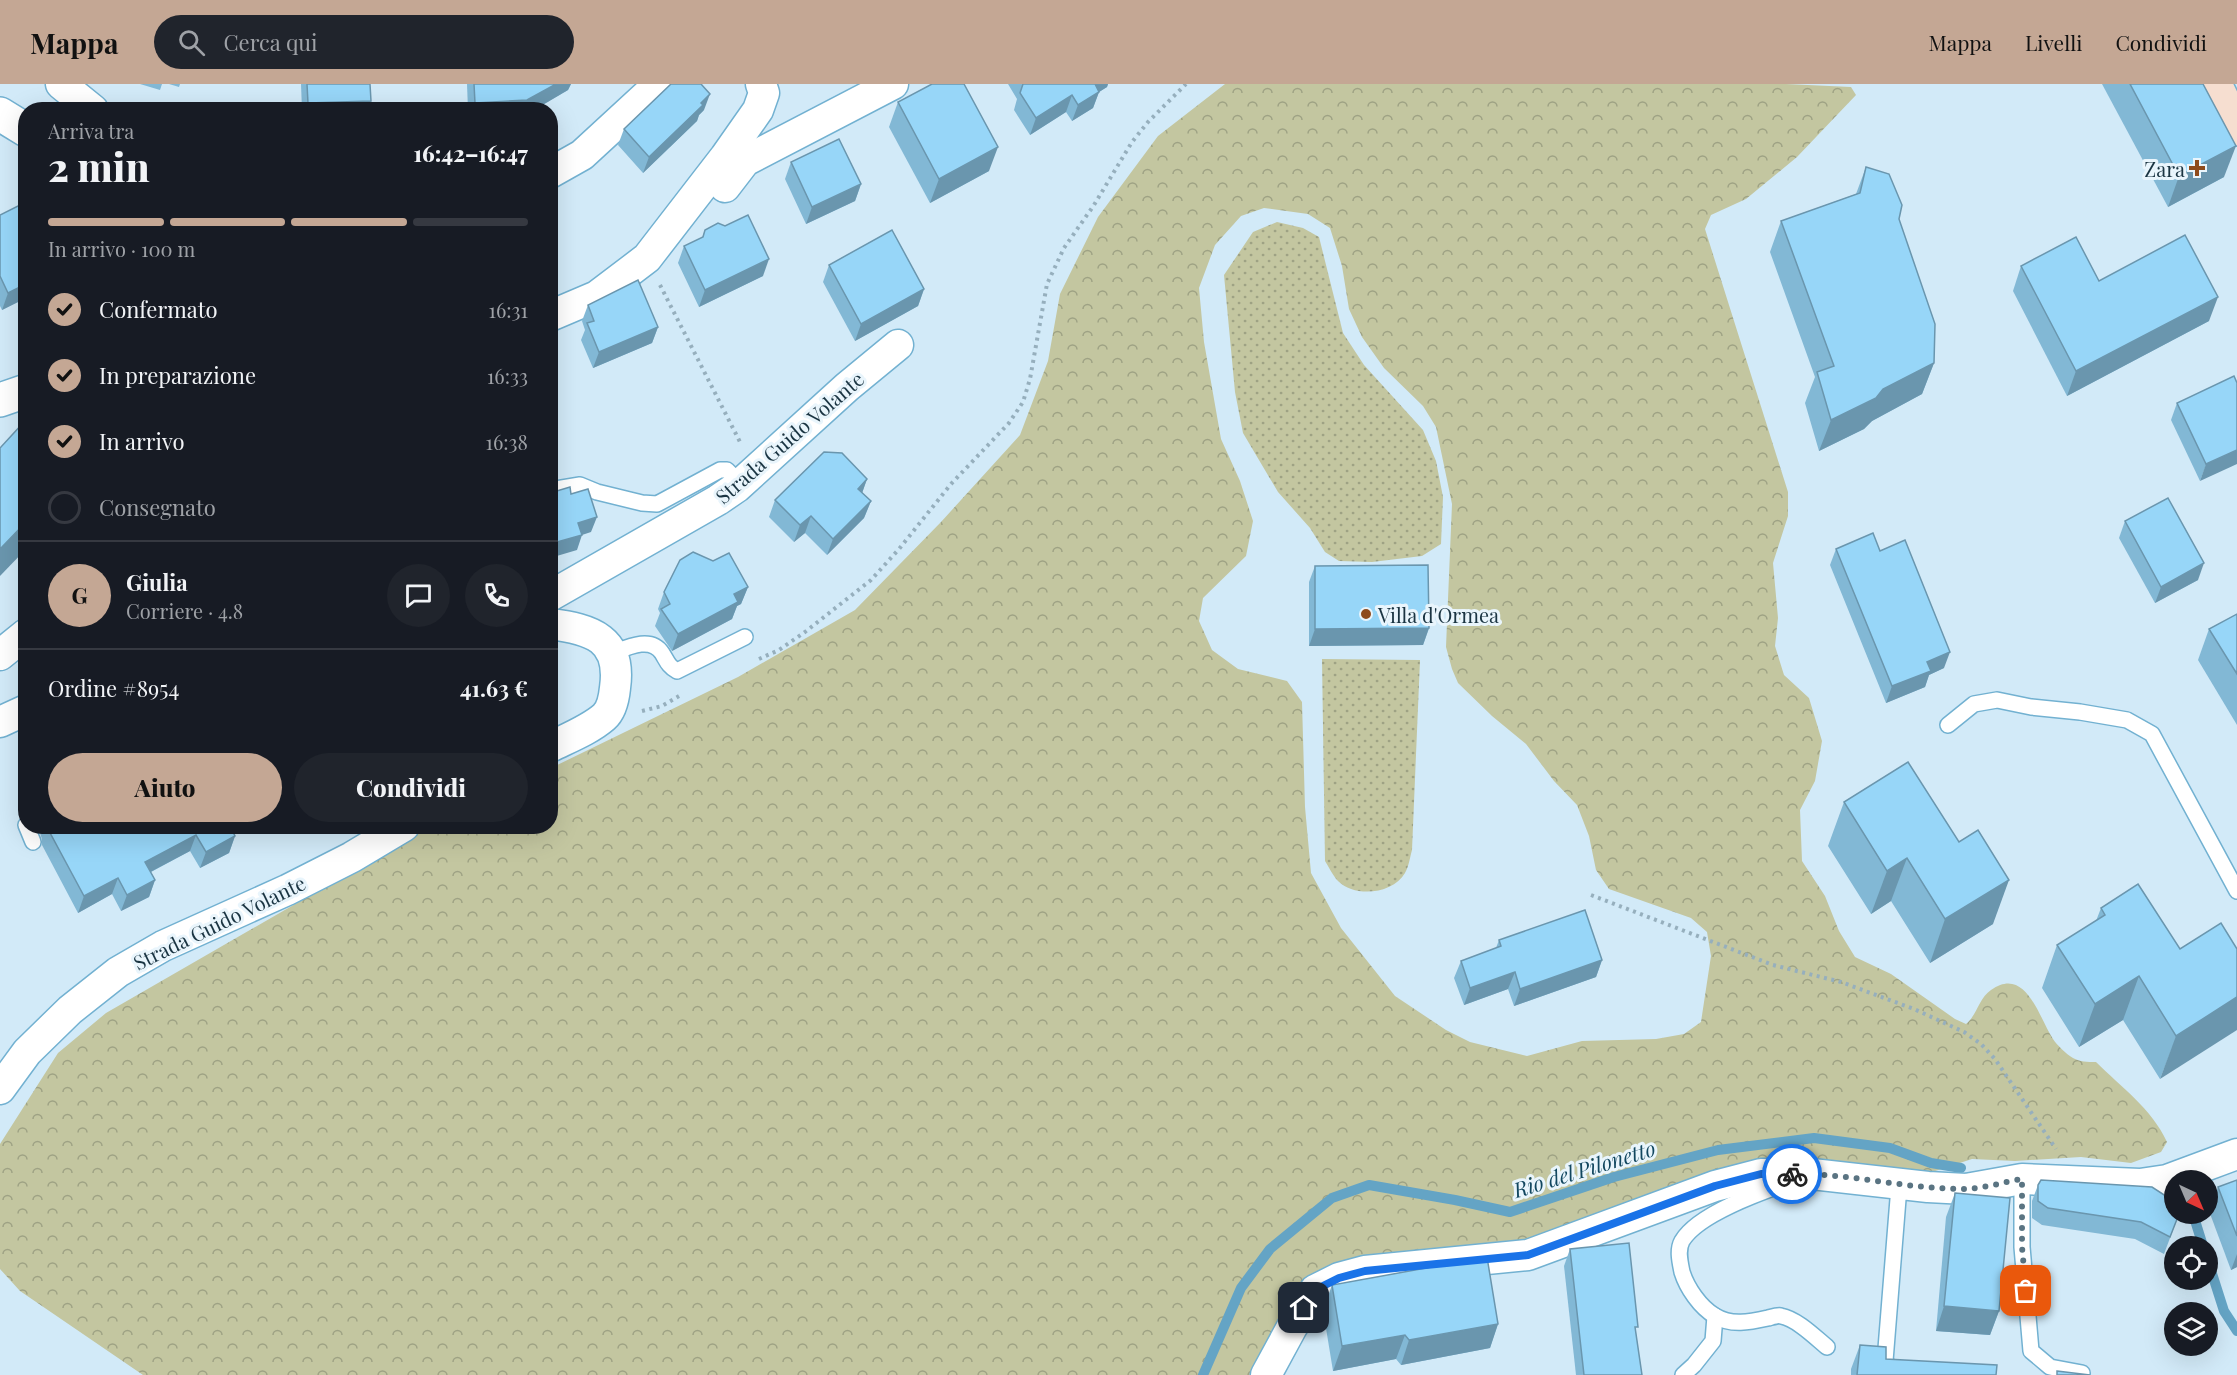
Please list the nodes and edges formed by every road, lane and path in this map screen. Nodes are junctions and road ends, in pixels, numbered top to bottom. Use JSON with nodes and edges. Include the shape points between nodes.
{"nodes":[{"id":1,"x":61,"y":84,"type":"edge"},
{"id":2,"x":659,"y":84,"type":"edge"},
{"id":3,"x":761,"y":84,"type":"edge"},
{"id":4,"x":893,"y":84,"type":"edge"},
{"id":5,"x":1186,"y":84,"type":"edge"},
{"id":6,"x":2215,"y":84,"type":"edge"},
{"id":7,"x":83,"y":102,"type":"edge"},
{"id":8,"x":0,"y":114,"type":"edge"},
{"id":9,"x":18,"y":125,"type":"edge"},
{"id":10,"x":2237,"y":129,"type":"edge"},
{"id":11,"x":558,"y":168,"type":"edge"},
{"id":12,"x":649,"y":254,"type":"junction"},
{"id":13,"x":558,"y":313,"type":"edge"},
{"id":14,"x":898,"y":345,"type":"dead end"},
{"id":15,"x":18,"y":394,"type":"edge"},
{"id":16,"x":0,"y":400,"type":"edge"},
{"id":17,"x":746,"y":479,"type":"junction"},
{"id":18,"x":558,"y":489,"type":"edge"},
{"id":19,"x":558,"y":591,"type":"edge"},
{"id":20,"x":558,"y":625,"type":"edge"},
{"id":21,"x":745,"y":637,"type":"dead end"},
{"id":22,"x":18,"y":640,"type":"edge"},
{"id":23,"x":614,"y":653,"type":"junction"},
{"id":24,"x":0,"y":655,"type":"edge"},
{"id":25,"x":758,"y":660,"type":"dead end"},
{"id":26,"x":687,"y":692,"type":"dead end"},
{"id":27,"x":18,"y":714,"type":"edge"},
{"id":28,"x":604,"y":717,"type":"junction"},
{"id":29,"x":0,"y":722,"type":"edge"},
{"id":30,"x":1948,"y":725,"type":"dead end"},
{"id":31,"x":558,"y":743,"type":"edge"},
{"id":32,"x":30,"y":834,"type":"edge"},
{"id":33,"x":391,"y":834,"type":"edge"},
{"id":34,"x":33,"y":842,"type":"dead end"},
{"id":35,"x":2237,"y":891,"type":"edge"},
{"id":36,"x":1591,"y":895,"type":"dead end"},
{"id":37,"x":0,"y":1089,"type":"edge"},
{"id":38,"x":2237,"y":1154,"type":"edge"},
{"id":39,"x":1812,"y":1174,"type":"junction"},
{"id":40,"x":2022,"y":1179,"type":"junction"},
{"id":41,"x":2081,"y":1180,"type":"junction"},
{"id":42,"x":1903,"y":1184,"type":"junction"},
{"id":43,"x":1715,"y":1316,"type":"junction"},
{"id":44,"x":1827,"y":1347,"type":"dead end"},
{"id":45,"x":2082,"y":1373,"type":"edge"},
{"id":46,"x":1266,"y":1375,"type":"edge"},
{"id":47,"x":1683,"y":1375,"type":"edge"},
{"id":48,"x":1896,"y":1375,"type":"edge"}],
"edges":[{"from":1,"to":7,"type":"street"},
{"from":2,"to":11,"type":"street","via":[[582,155]]},
{"from":3,"to":12,"type":"street","via":[[764,93],[758,110]]},
{"from":4,"to":12,"type":"street","via":[[745,161],[681,246],[671,253]]},
{"from":5,"to":25,"type":"path","via":[[1132,142],[1064,248],[1047,284],[1023,402],[1009,423],[951,484],[871,580],[806,632]]},
{"from":6,"to":10,"type":"main road"},
{"from":8,"to":9,"type":"street"},
{"from":12,"to":13,"type":"street","via":[[597,296]]},
{"from":12,"to":17,"type":"path"},
{"from":14,"to":17,"type":"street","name":"Strada Guido Volante"},
{"from":15,"to":16,"type":"street"},
{"from":17,"to":18,"type":"lane","via":[[720,470],[657,504],[580,485]]},
{"from":17,"to":19,"type":"street","name":"Strada Guido Volante","via":[[718,500]]},
{"from":20,"to":23,"type":"street","via":[[596,634]]},
{"from":21,"to":23,"type":"lane","via":[[677,671],[651,644]]},
{"from":22,"to":24,"type":"street"},
{"from":23,"to":28,"type":"street","via":[[616,680],[610,710]]},
{"from":26,"to":28,"type":"path","via":[[662,706]]},
{"from":27,"to":29,"type":"street"},
{"from":28,"to":31,"type":"street"},
{"from":30,"to":35,"type":"lane","via":[[1974,704],[1997,700],[2127,720],[2152,734]]},
{"from":32,"to":34,"type":"lane"},
{"from":33,"to":37,"type":"street","name":"Strada Guido Volante","via":[[287,890],[163,946],[118,972],[70,1010],[27,1052]]},
{"from":36,"to":41,"type":"path","via":[[1773,965],[1841,982],[1964,1032],[1995,1059]]},
{"from":38,"to":41,"type":"street","via":[[2167,1180],[2140,1184]]},
{"from":39,"to":42,"type":"street"},
{"from":39,"to":43,"type":"lane","via":[[1716,1213],[1681,1242],[1679,1260],[1685,1281]]},
{"from":39,"to":46,"type":"street","via":[[1761,1174],[1715,1186],[1528,1255],[1365,1271],[1339,1278],[1315,1290]]},
{"from":40,"to":41,"type":"street"},
{"from":40,"to":42,"type":"street","via":[[1966,1189]]},
{"from":40,"to":45,"type":"lane","via":[[2022,1247],[2031,1351],[2050,1367]]},
{"from":42,"to":48,"type":"lane","via":[[1898,1199],[1886,1361]]},
{"from":43,"to":44,"type":"lane","via":[[1734,1323],[1780,1315],[1805,1328]]},
{"from":43,"to":47,"type":"lane","via":[[1713,1341]]}]}
